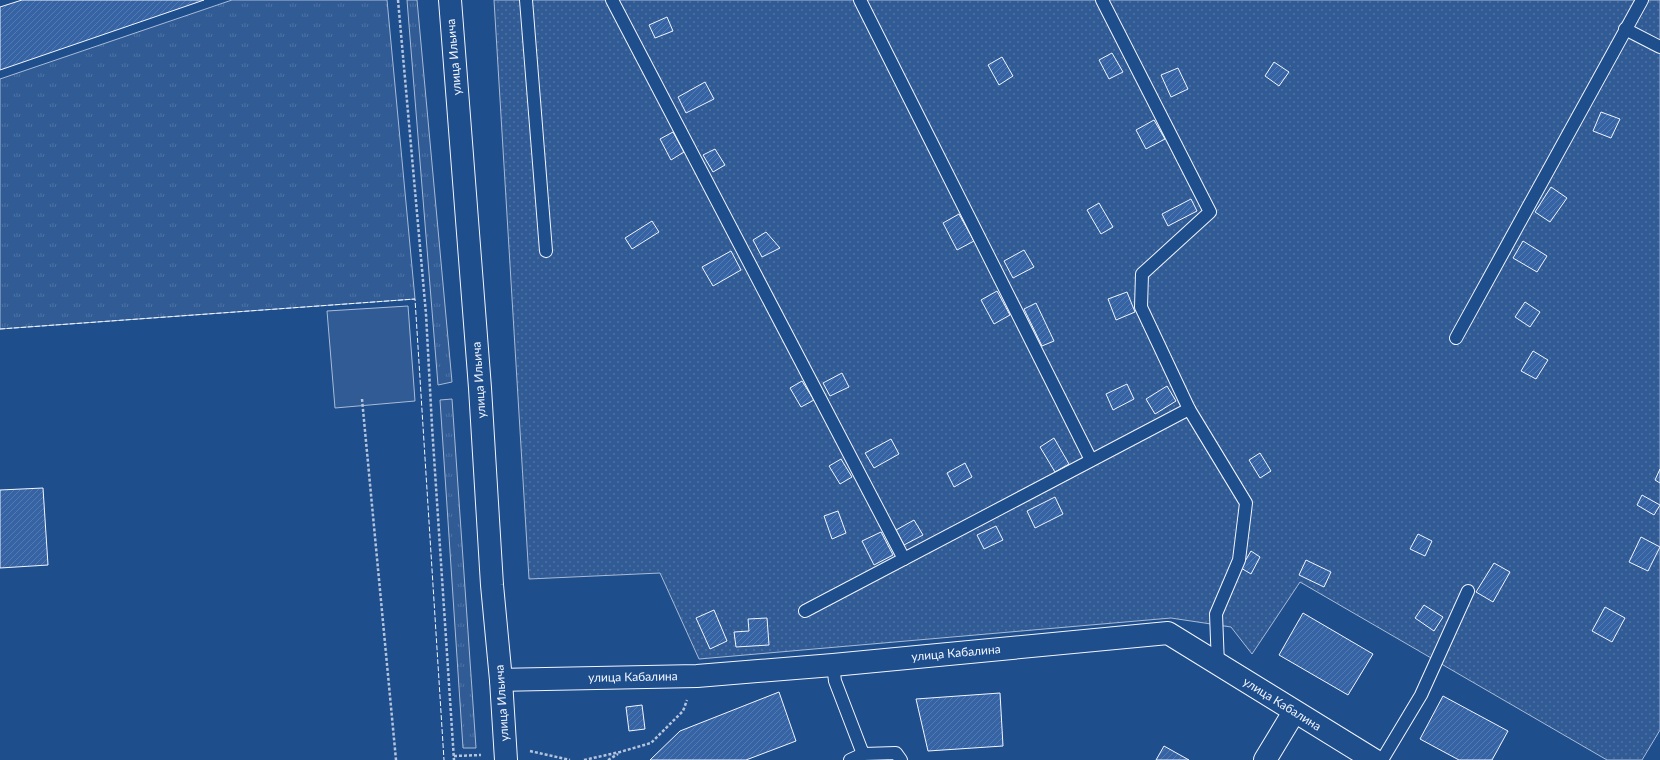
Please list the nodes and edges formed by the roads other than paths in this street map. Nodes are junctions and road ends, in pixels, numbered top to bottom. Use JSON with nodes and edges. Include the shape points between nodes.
{"nodes":[{"id":1,"x":450,"y":0,"type":"edge"},
{"id":2,"x":526,"y":0,"type":"edge"},
{"id":3,"x":612,"y":0,"type":"edge"},
{"id":4,"x":860,"y":0,"type":"edge"},
{"id":5,"x":1102,"y":0,"type":"edge"},
{"id":6,"x":1642,"y":0,"type":"edge"},
{"id":7,"x":1625,"y":29,"type":"junction"},
{"id":8,"x":1660,"y":47,"type":"edge"},
{"id":9,"x":546,"y":251,"type":"dead end"},
{"id":10,"x":1456,"y":338,"type":"dead end"},
{"id":11,"x":1189,"y":409,"type":"junction"},
{"id":12,"x":1091,"y":460,"type":"junction"},
{"id":13,"x":904,"y":559,"type":"junction"},
{"id":14,"x":1468,"y":591,"type":"dead end"},
{"id":15,"x":805,"y":611,"type":"dead end"},
{"id":16,"x":833,"y":665,"type":"junction"},
{"id":17,"x":1218,"y":665,"type":"junction"},
{"id":18,"x":501,"y":680,"type":"junction"},
{"id":19,"x":1294,"y":712,"type":"junction"},
{"id":20,"x":863,"y":754,"type":"junction"},
{"id":21,"x":506,"y":760,"type":"edge"},
{"id":22,"x":850,"y":760,"type":"edge"},
{"id":23,"x":901,"y":760,"type":"edge"},
{"id":24,"x":1265,"y":760,"type":"edge"},
{"id":25,"x":1374,"y":760,"type":"edge"},
{"id":26,"x":1382,"y":760,"type":"edge"}],
"edges":[{"from":1,"to":18,"type":"street","name":"улица Ильича"},
{"from":2,"to":9,"type":"lane"},
{"from":3,"to":13,"type":"lane"},
{"from":4,"to":12,"type":"lane"},
{"from":5,"to":11,"type":"lane","via":[[1210,212],[1142,274],[1141,307]]},
{"from":6,"to":7,"type":"lane"},
{"from":7,"to":8,"type":"lane"},
{"from":7,"to":10,"type":"lane"},
{"from":11,"to":12,"type":"lane"},
{"from":11,"to":17,"type":"lane","via":[[1246,503],[1239,560],[1216,614]]},
{"from":12,"to":13,"type":"lane"},
{"from":13,"to":15,"type":"lane"},
{"from":14,"to":26,"type":"lane","via":[[1421,696]]},
{"from":16,"to":17,"type":"street","name":"улица Кабалина","via":[[1168,633]]},
{"from":16,"to":18,"type":"street","name":"улица Кабалина","via":[[697,676]]},
{"from":16,"to":20,"type":"lane","via":[[836,681]]},
{"from":17,"to":19,"type":"street","name":"улица Кабалина"},
{"from":18,"to":21,"type":"street","name":"улица Ильича"},
{"from":19,"to":24,"type":"street"},
{"from":19,"to":25,"type":"street","name":"улица Кабалина"},
{"from":20,"to":22,"type":"lane"},
{"from":20,"to":23,"type":"lane","via":[[896,753]]}]}
